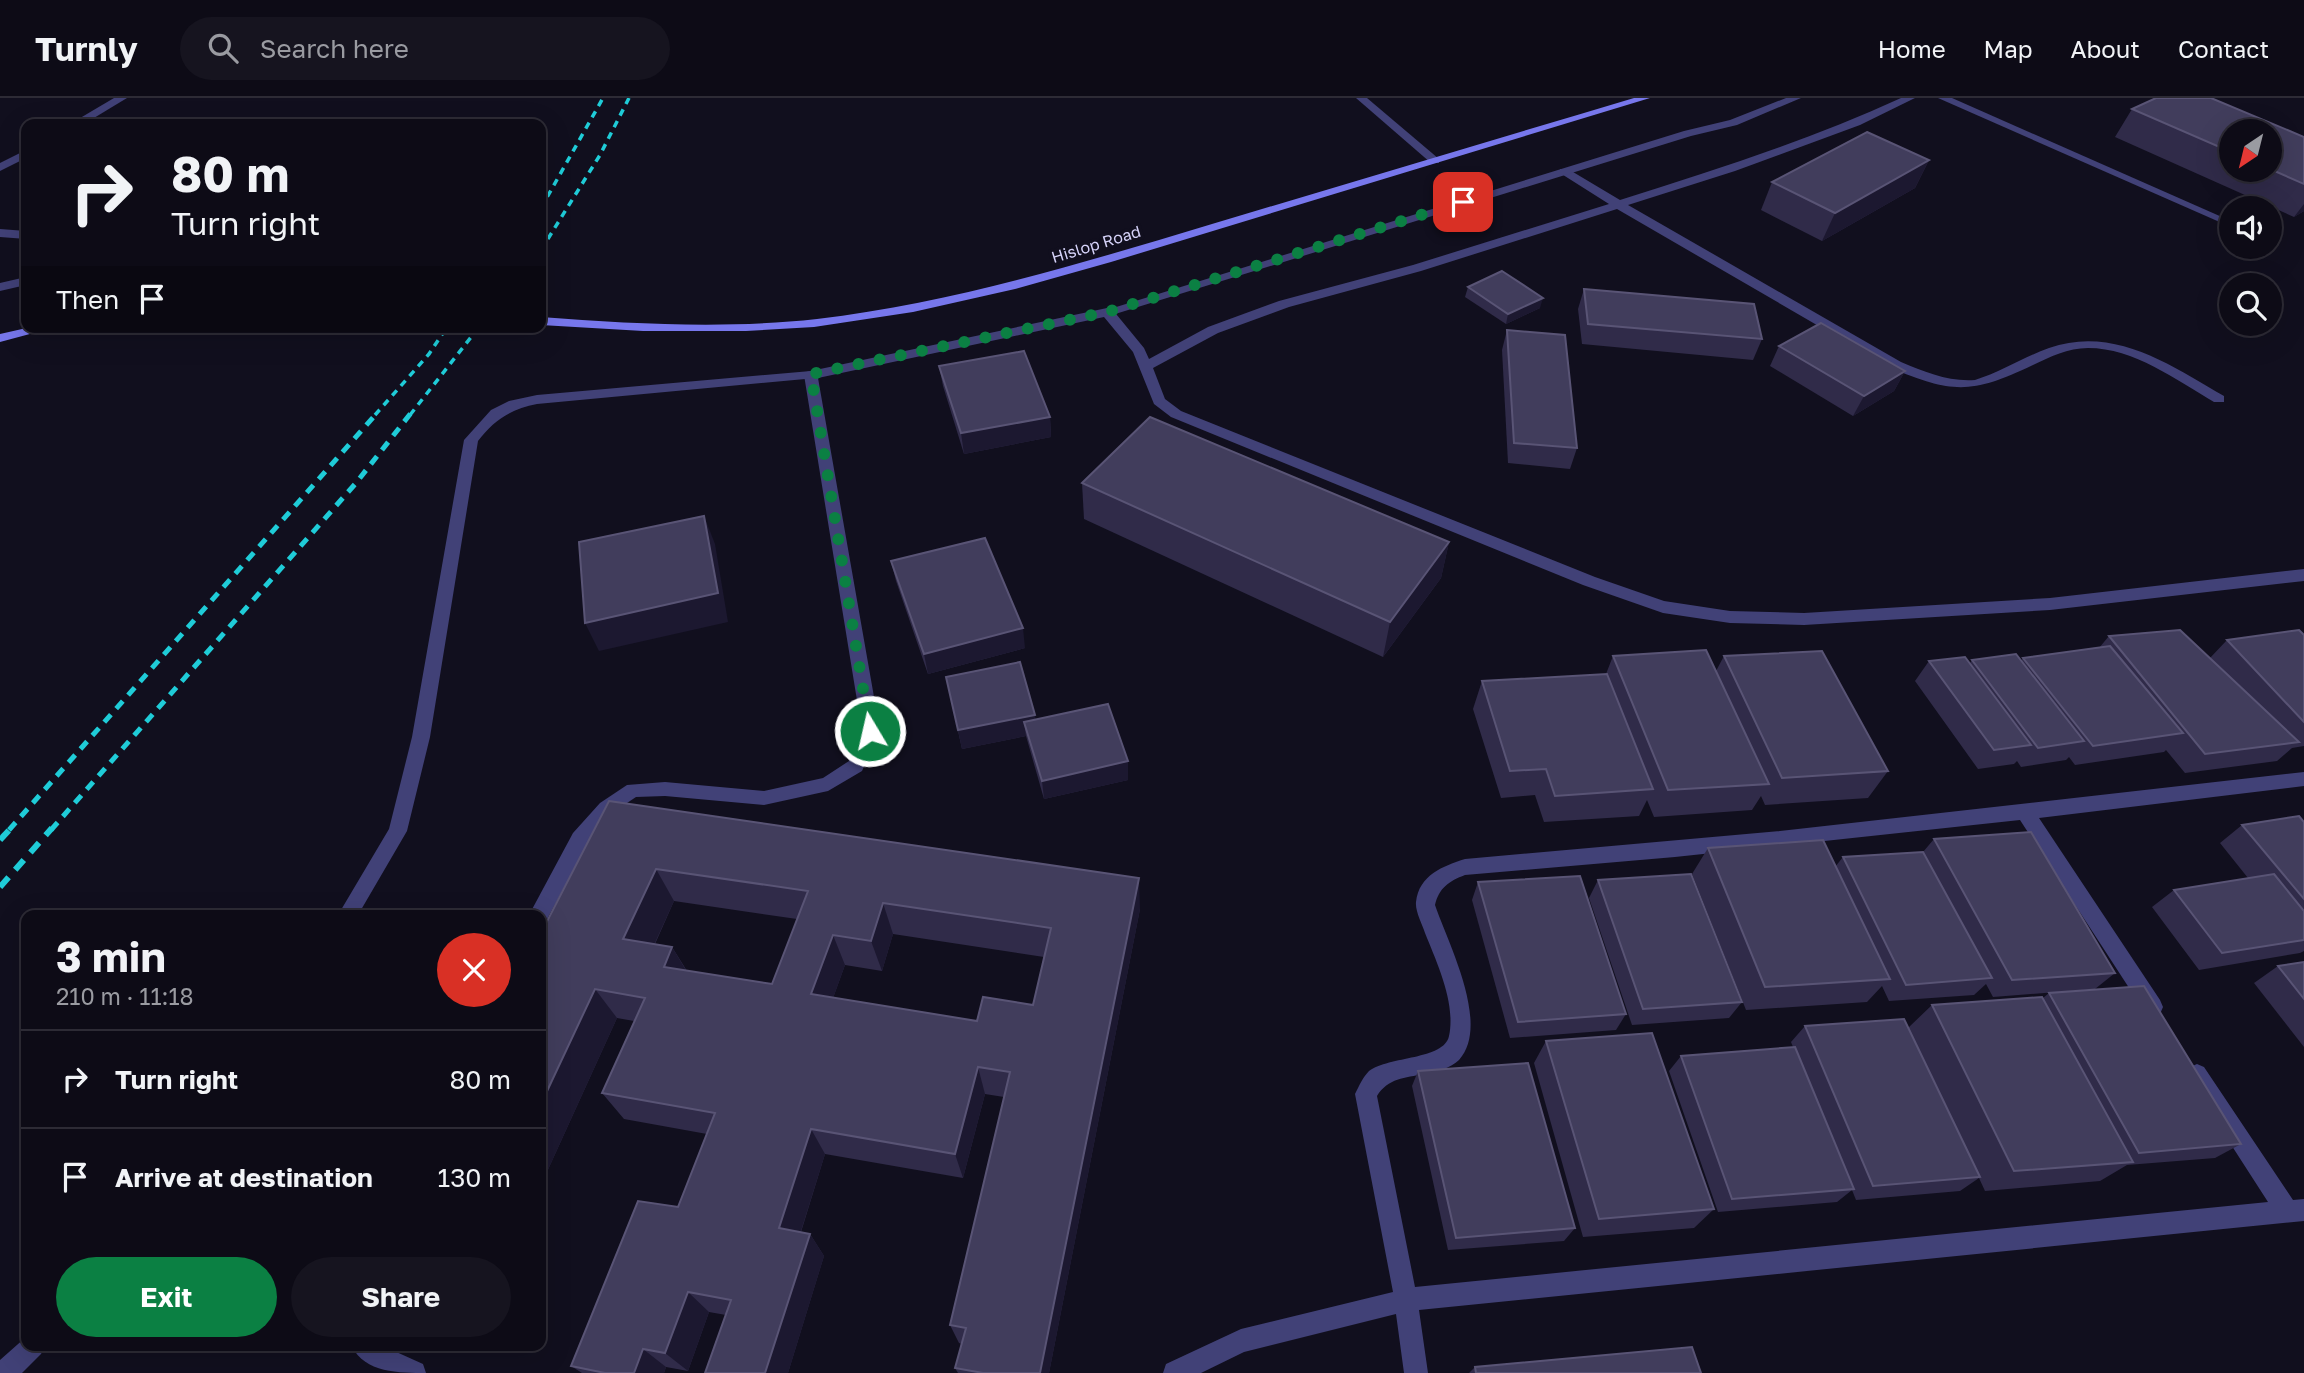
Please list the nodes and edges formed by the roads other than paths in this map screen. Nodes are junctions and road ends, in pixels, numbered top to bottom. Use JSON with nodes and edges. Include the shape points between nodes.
{"nodes":[{"id":1,"x":122,"y":98,"type":"edge"},
{"id":2,"x":1361,"y":98,"type":"edge"},
{"id":3,"x":1645,"y":98,"type":"edge"},
{"id":4,"x":1796,"y":98,"type":"edge"},
{"id":5,"x":1910,"y":98,"type":"edge"},
{"id":6,"x":1943,"y":98,"type":"edge"},
{"id":7,"x":85,"y":119,"type":"edge"},
{"id":8,"x":21,"y":156,"type":"edge"},
{"id":9,"x":1435,"y":162,"type":"junction"},
{"id":10,"x":0,"y":168,"type":"edge"},
{"id":11,"x":1564,"y":171,"type":"junction"},
{"id":12,"x":1617,"y":204,"type":"junction"},
{"id":13,"x":2219,"y":220,"type":"edge"},
{"id":14,"x":0,"y":233,"type":"edge"},
{"id":15,"x":21,"y":235,"type":"edge"},
{"id":16,"x":21,"y":282,"type":"edge"},
{"id":17,"x":0,"y":287,"type":"edge"},
{"id":18,"x":1107,"y":312,"type":"junction"},
{"id":19,"x":546,"y":321,"type":"edge"},
{"id":20,"x":23,"y":333,"type":"edge"},
{"id":21,"x":0,"y":338,"type":"edge"},
{"id":22,"x":1146,"y":366,"type":"junction"},
{"id":23,"x":811,"y":374,"type":"junction"},
{"id":24,"x":2219,"y":399,"type":"dead end"},
{"id":25,"x":2304,"y":575,"type":"edge"},
{"id":26,"x":2304,"y":779,"type":"edge"},
{"id":27,"x":2026,"y":813,"type":"junction"},
{"id":28,"x":351,"y":910,"type":"edge"},
{"id":29,"x":542,"y":910,"type":"edge"},
{"id":30,"x":2168,"y":1030,"type":"edge"},
{"id":31,"x":2183,"y":1052,"type":"edge"},
{"id":32,"x":2296,"y":1211,"type":"edge"},
{"id":33,"x":1406,"y":1300,"type":"junction"},
{"id":34,"x":28,"y":1351,"type":"edge"},
{"id":35,"x":369,"y":1351,"type":"edge"},
{"id":36,"x":4,"y":1373,"type":"edge"},
{"id":37,"x":414,"y":1373,"type":"edge"},
{"id":38,"x":1175,"y":1373,"type":"edge"},
{"id":39,"x":1416,"y":1373,"type":"edge"}],
"edges":[{"from":1,"to":7,"type":"street"},
{"from":2,"to":9,"type":"street"},
{"from":3,"to":9,"type":"main road","name":"Hislop Road"},
{"from":4,"to":11,"type":"street","via":[[1733,122]]},
{"from":5,"to":12,"type":"street","via":[[1856,124]]},
{"from":6,"to":13,"type":"street"},
{"from":8,"to":10,"type":"street"},
{"from":9,"to":19,"type":"main road","name":"Hislop Road","via":[[1049,276],[937,304],[814,323],[724,329]]},
{"from":11,"to":12,"type":"street"},
{"from":11,"to":18,"type":"street"},
{"from":12,"to":22,"type":"street","via":[[1417,268],[1284,304],[1213,330]]},
{"from":12,"to":24,"type":"street","via":[[1896,365],[1921,375],[1964,385],[1984,381],[2040,355],[2087,344],[2123,349]]},
{"from":14,"to":15,"type":"street"},
{"from":16,"to":17,"type":"street"},
{"from":18,"to":22,"type":"street"},
{"from":18,"to":23,"type":"street"},
{"from":20,"to":21,"type":"main road"},
{"from":22,"to":25,"type":"street","via":[[1159,401],[1176,414],[1378,498],[1663,607],[1730,617],[1804,619],[2050,604]]},
{"from":23,"to":28,"type":"street","via":[[550,397],[498,410],[485,420],[471,440],[421,737],[398,831]]},
{"from":23,"to":29,"type":"street","via":[[870,731],[856,766],[828,784],[764,799],[633,790],[606,808],[580,839]]},
{"from":26,"to":27,"type":"street"},
{"from":27,"to":30,"type":"street"},
{"from":27,"to":33,"type":"street","via":[[1663,852],[1465,867],[1441,875],[1428,890],[1425,905],[1457,997],[1458,1046],[1445,1060],[1379,1073],[1366,1094]]},
{"from":31,"to":32,"type":"street"},
{"from":32,"to":33,"type":"street"},
{"from":33,"to":38,"type":"street","via":[[1241,1341]]},
{"from":33,"to":39,"type":"street"},
{"from":34,"to":36,"type":"street"},
{"from":35,"to":37,"type":"street"}]}
